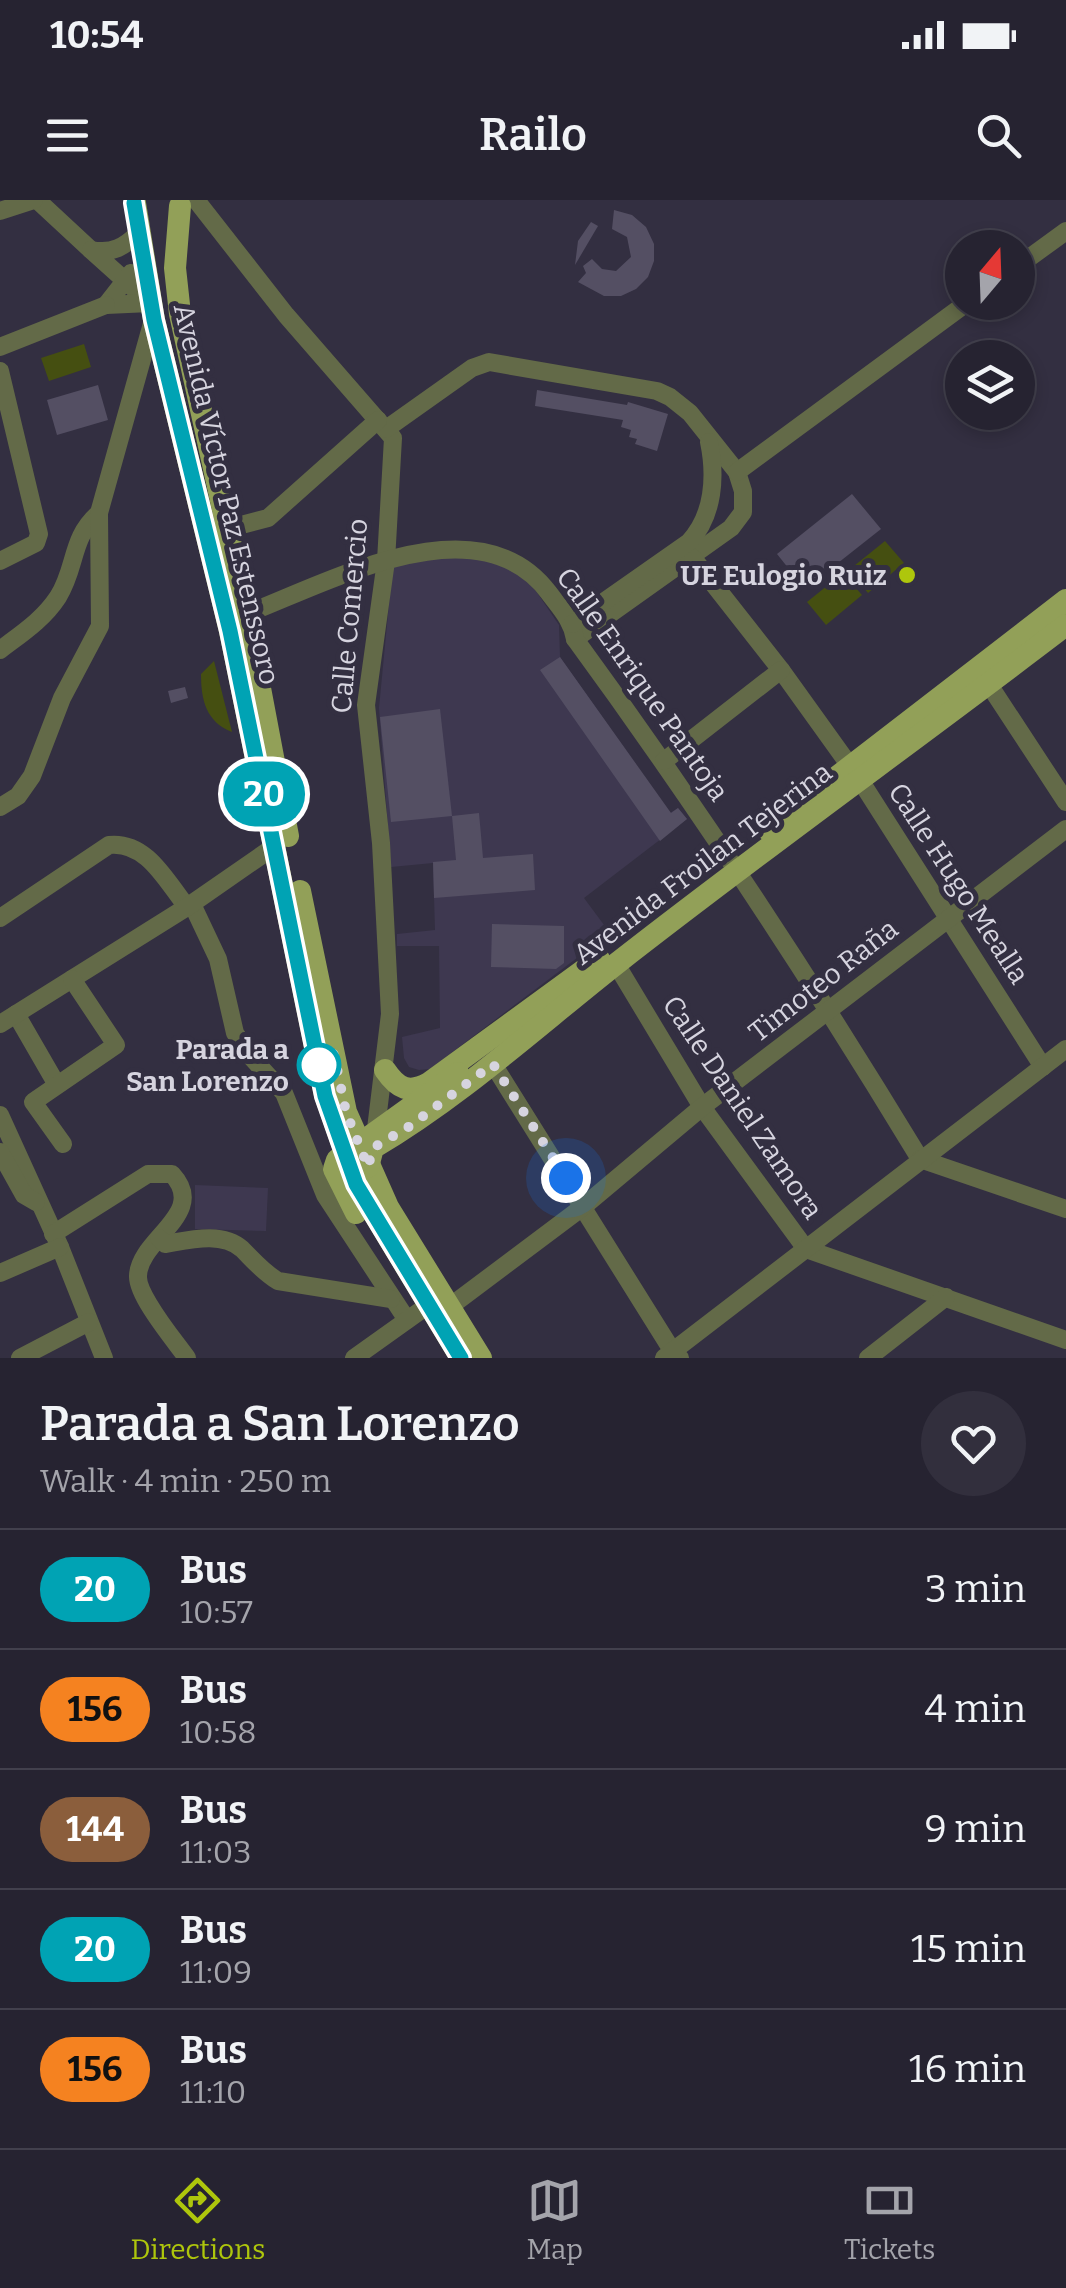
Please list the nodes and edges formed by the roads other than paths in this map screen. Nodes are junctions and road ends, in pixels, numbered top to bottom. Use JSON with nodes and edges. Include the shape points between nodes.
{"nodes":[{"id":1,"x":35,"y":200,"type":"edge"},
{"id":2,"x":134,"y":202,"type":"edge"},
{"id":3,"x":187,"y":202,"type":"edge"},
{"id":4,"x":0,"y":211,"type":"edge"},
{"id":5,"x":1066,"y":230,"type":"edge"},
{"id":6,"x":142,"y":243,"type":"junction"},
{"id":7,"x":91,"y":250,"type":"junction"},
{"id":8,"x":1035,"y":253,"type":"edge"},
{"id":9,"x":126,"y":282,"type":"junction"},
{"id":10,"x":106,"y":305,"type":"junction"},
{"id":11,"x":152,"y":311,"type":"junction"},
{"id":12,"x":945,"y":319,"type":"edge"},
{"id":13,"x":0,"y":347,"type":"edge"},
{"id":14,"x":0,"y":371,"type":"edge"},
{"id":15,"x":382,"y":425,"type":"junction"},
{"id":16,"x":709,"y":440,"type":"junction"},
{"id":17,"x":737,"y":472,"type":"junction"},
{"id":18,"x":99,"y":514,"type":"junction"},
{"id":19,"x":226,"y":529,"type":"junction"},
{"id":20,"x":693,"y":558,"type":"junction"},
{"id":21,"x":0,"y":561,"type":"edge"},
{"id":22,"x":386,"y":561,"type":"junction"},
{"id":23,"x":1066,"y":600,"type":"edge"},
{"id":24,"x":246,"y":614,"type":"junction"},
{"id":25,"x":1066,"y":624,"type":"edge"},
{"id":26,"x":574,"y":631,"type":"junction"},
{"id":27,"x":0,"y":650,"type":"edge"},
{"id":28,"x":781,"y":670,"type":"junction"},
{"id":29,"x":984,"y":677,"type":"junction"},
{"id":30,"x":664,"y":761,"type":"junction"},
{"id":31,"x":856,"y":774,"type":"junction"},
{"id":32,"x":1066,"y":802,"type":"edge"},
{"id":33,"x":0,"y":808,"type":"edge"},
{"id":34,"x":1066,"y":829,"type":"edge"},
{"id":35,"x":275,"y":846,"type":"junction"},
{"id":36,"x":734,"y":866,"type":"junction"},
{"id":37,"x":190,"y":905,"type":"junction"},
{"id":38,"x":948,"y":917,"type":"junction"},
{"id":39,"x":0,"y":918,"type":"edge"},
{"id":40,"x":616,"y":964,"type":"junction"},
{"id":41,"x":72,"y":979,"type":"junction"},
{"id":42,"x":556,"y":992,"type":"junction"},
{"id":43,"x":830,"y":1012,"type":"junction"},
{"id":44,"x":8,"y":1019,"type":"edge"},
{"id":45,"x":1066,"y":1049,"type":"edge"},
{"id":46,"x":493,"y":1064,"type":"junction"},
{"id":47,"x":1043,"y":1067,"type":"junction"},
{"id":48,"x":385,"y":1070,"type":"junction"},
{"id":49,"x":57,"y":1085,"type":"junction"},
{"id":50,"x":702,"y":1107,"type":"junction"},
{"id":51,"x":0,"y":1115,"type":"edge"},
{"id":52,"x":63,"y":1144,"type":"dead end"},
{"id":53,"x":0,"y":1152,"type":"edge"},
{"id":54,"x":371,"y":1157,"type":"junction"},
{"id":55,"x":920,"y":1159,"type":"junction"},
{"id":56,"x":41,"y":1204,"type":"junction"},
{"id":57,"x":584,"y":1206,"type":"junction"},
{"id":58,"x":1066,"y":1208,"type":"edge"},
{"id":59,"x":159,"y":1238,"type":"junction"},
{"id":60,"x":57,"y":1240,"type":"junction"},
{"id":61,"x":806,"y":1250,"type":"junction"},
{"id":62,"x":4,"y":1265,"type":"edge"},
{"id":63,"x":946,"y":1297,"type":"junction"},
{"id":64,"x":391,"y":1300,"type":"junction"},
{"id":65,"x":437,"y":1307,"type":"junction"},
{"id":66,"x":407,"y":1320,"type":"junction"},
{"id":67,"x":90,"y":1322,"type":"junction"},
{"id":68,"x":1065,"y":1339,"type":"edge"},
{"id":69,"x":672,"y":1356,"type":"edge"},
{"id":70,"x":20,"y":1358,"type":"edge"},
{"id":71,"x":104,"y":1358,"type":"edge"},
{"id":72,"x":187,"y":1358,"type":"edge"},
{"id":73,"x":354,"y":1358,"type":"edge"},
{"id":74,"x":461,"y":1358,"type":"edge"},
{"id":75,"x":481,"y":1358,"type":"edge"},
{"id":76,"x":868,"y":1358,"type":"edge"}],
"edges":[{"from":1,"to":4,"type":"street"},
{"from":1,"to":7,"type":"street"},
{"from":2,"to":3,"type":"main road","via":[[157,218]]},
{"from":2,"to":6,"type":"main road","name":"Avenida Víctor Paz Estenssoro"},
{"from":3,"to":15,"type":"street"},
{"from":3,"to":19,"type":"main road","name":"Avenida Víctor Paz Estenssoro","via":[[175,268],[180,314]]},
{"from":5,"to":8,"type":"street"},
{"from":6,"to":7,"type":"street","via":[[106,253]]},
{"from":6,"to":9,"type":"street"},
{"from":6,"to":11,"type":"main road","name":"Avenida Víctor Paz Estenssoro"},
{"from":7,"to":9,"type":"street"},
{"from":9,"to":10,"type":"street"},
{"from":9,"to":11,"type":"street"},
{"from":10,"to":11,"type":"street"},
{"from":10,"to":13,"type":"street"},
{"from":11,"to":18,"type":"street"},
{"from":11,"to":35,"type":"main road","name":"Avenida Víctor Paz Estenssoro"},
{"from":12,"to":17,"type":"street"},
{"from":14,"to":21,"type":"street","via":[[39,534],[36,543]]},
{"from":15,"to":16,"type":"street","via":[[489,362],[656,391],[690,413]]},
{"from":15,"to":19,"type":"street","via":[[268,518]]},
{"from":15,"to":22,"type":"street","name":"Calle Comercio","via":[[394,438]]},
{"from":16,"to":17,"type":"street"},
{"from":16,"to":26,"type":"street","via":[[713,480],[700,530]]},
{"from":17,"to":20,"type":"street","via":[[742,512]]},
{"from":18,"to":27,"type":"street","via":[[83,527],[60,594],[43,617]]},
{"from":18,"to":33,"type":"street","via":[[100,626],[32,776]]},
{"from":19,"to":24,"type":"main road","name":"Avenida Víctor Paz Estenssoro"},
{"from":20,"to":26,"type":"street"},
{"from":20,"to":28,"type":"street","name":"Calle Hugo Mealla"},
{"from":22,"to":24,"type":"street","name":"Calle Enrique Pantoja"},
{"from":22,"to":26,"type":"street","name":"Calle Enrique Pantoja","via":[[400,554],[493,552],[528,568]]},
{"from":22,"to":48,"type":"street","name":"Calle Comercio","via":[[366,705],[390,1014]]},
{"from":23,"to":29,"type":"main road","name":"Avenida Froilan Tejerina"},
{"from":24,"to":54,"type":"main road","name":"Avenida Víctor Paz Estenssoro","via":[[346,1112]]},
{"from":25,"to":29,"type":"main road","name":"Avenida Froilan Tejerina"},
{"from":26,"to":30,"type":"street","name":"Calle Enrique Pantoja"},
{"from":28,"to":30,"type":"street"},
{"from":28,"to":31,"type":"street","name":"Calle Hugo Mealla"},
{"from":29,"to":31,"type":"main road","name":"Avenida Froilan Tejerina"},
{"from":29,"to":32,"type":"street"},
{"from":30,"to":36,"type":"street","name":"Calle Enrique Pantoja"},
{"from":31,"to":36,"type":"main road","name":"Avenida Froilan Tejerina"},
{"from":31,"to":38,"type":"street","name":"Calle Hugo Mealla"},
{"from":34,"to":38,"type":"street","name":"Timoteo Raña"},
{"from":35,"to":37,"type":"street"},
{"from":35,"to":65,"type":"main road","name":"Avenida Víctor Paz Estenssoro","via":[[331,1114],[356,1184]]},
{"from":36,"to":40,"type":"main road","name":"Avenida Froilan Tejerina"},
{"from":36,"to":42,"type":"main road","name":"Avenida Froilan Tejerina"},
{"from":36,"to":43,"type":"street","name":"Calle Enrique Pantoja"},
{"from":37,"to":39,"type":"street","via":[[145,854],[125,843],[110,845]]},
{"from":37,"to":41,"type":"street"},
{"from":37,"to":64,"type":"street","via":[[218,959],[235,1033],[284,1093],[325,1195]]},
{"from":38,"to":43,"type":"street","name":"Timoteo Raña"},
{"from":38,"to":47,"type":"street","name":"Calle Hugo Mealla"},
{"from":40,"to":46,"type":"main road","name":"Avenida Froilan Tejerina"},
{"from":40,"to":50,"type":"street","name":"Calle Daniel Zamora"},
{"from":41,"to":44,"type":"street"},
{"from":41,"to":49,"type":"street","via":[[116,1045]]},
{"from":42,"to":48,"type":"main road","via":[[417,1090],[394,1084]]},
{"from":42,"to":65,"type":"main road","bridge":true,"via":[[545,1009],[336,1160],[334,1169],[356,1213],[404,1289]]},
{"from":43,"to":50,"type":"street","name":"Timoteo Raña"},
{"from":43,"to":55,"type":"street","name":"Calle Enrique Pantoja"},
{"from":44,"to":49,"type":"street"},
{"from":45,"to":47,"type":"street"},
{"from":46,"to":54,"type":"main road","name":"Avenida Froilan Tejerina"},
{"from":46,"to":57,"type":"street"},
{"from":47,"to":55,"type":"street"},
{"from":48,"to":54,"type":"street","name":"Calle Comercio"},
{"from":49,"to":52,"type":"street","via":[[34,1102]]},
{"from":50,"to":57,"type":"street","name":"Timoteo Raña"},
{"from":50,"to":61,"type":"street","name":"Calle Daniel Zamora"},
{"from":51,"to":56,"type":"street"},
{"from":53,"to":56,"type":"street","via":[[24,1195]]},
{"from":54,"to":65,"type":"main road","name":"Avenida Víctor Paz Estenssoro"},
{"from":55,"to":58,"type":"street"},
{"from":55,"to":61,"type":"street"},
{"from":56,"to":60,"type":"street"},
{"from":57,"to":65,"type":"street","name":"Timoteo Raña"},
{"from":57,"to":69,"type":"street"},
{"from":59,"to":60,"type":"street","via":[[184,1194],[172,1174],[160,1171]]},
{"from":59,"to":64,"type":"street","via":[[165,1244],[228,1241],[278,1281]]},
{"from":59,"to":72,"type":"street","via":[[137,1274],[140,1289]]},
{"from":60,"to":62,"type":"street"},
{"from":60,"to":67,"type":"street"},
{"from":61,"to":63,"type":"street","name":"Calle Daniel Zamora"},
{"from":61,"to":69,"type":"street"},
{"from":63,"to":68,"type":"street","name":"Calle Daniel Zamora"},
{"from":63,"to":76,"type":"street"},
{"from":64,"to":66,"type":"street"},
{"from":65,"to":66,"type":"street","name":"Timoteo Raña"},
{"from":65,"to":74,"type":"main road","name":"Avenida Víctor Paz Estenssoro"},
{"from":65,"to":75,"type":"main road","name":"Avenida Víctor Paz Estenssoro"},
{"from":66,"to":73,"type":"street","name":"Timoteo Raña"},
{"from":67,"to":70,"type":"street"},
{"from":67,"to":71,"type":"street"}]}
